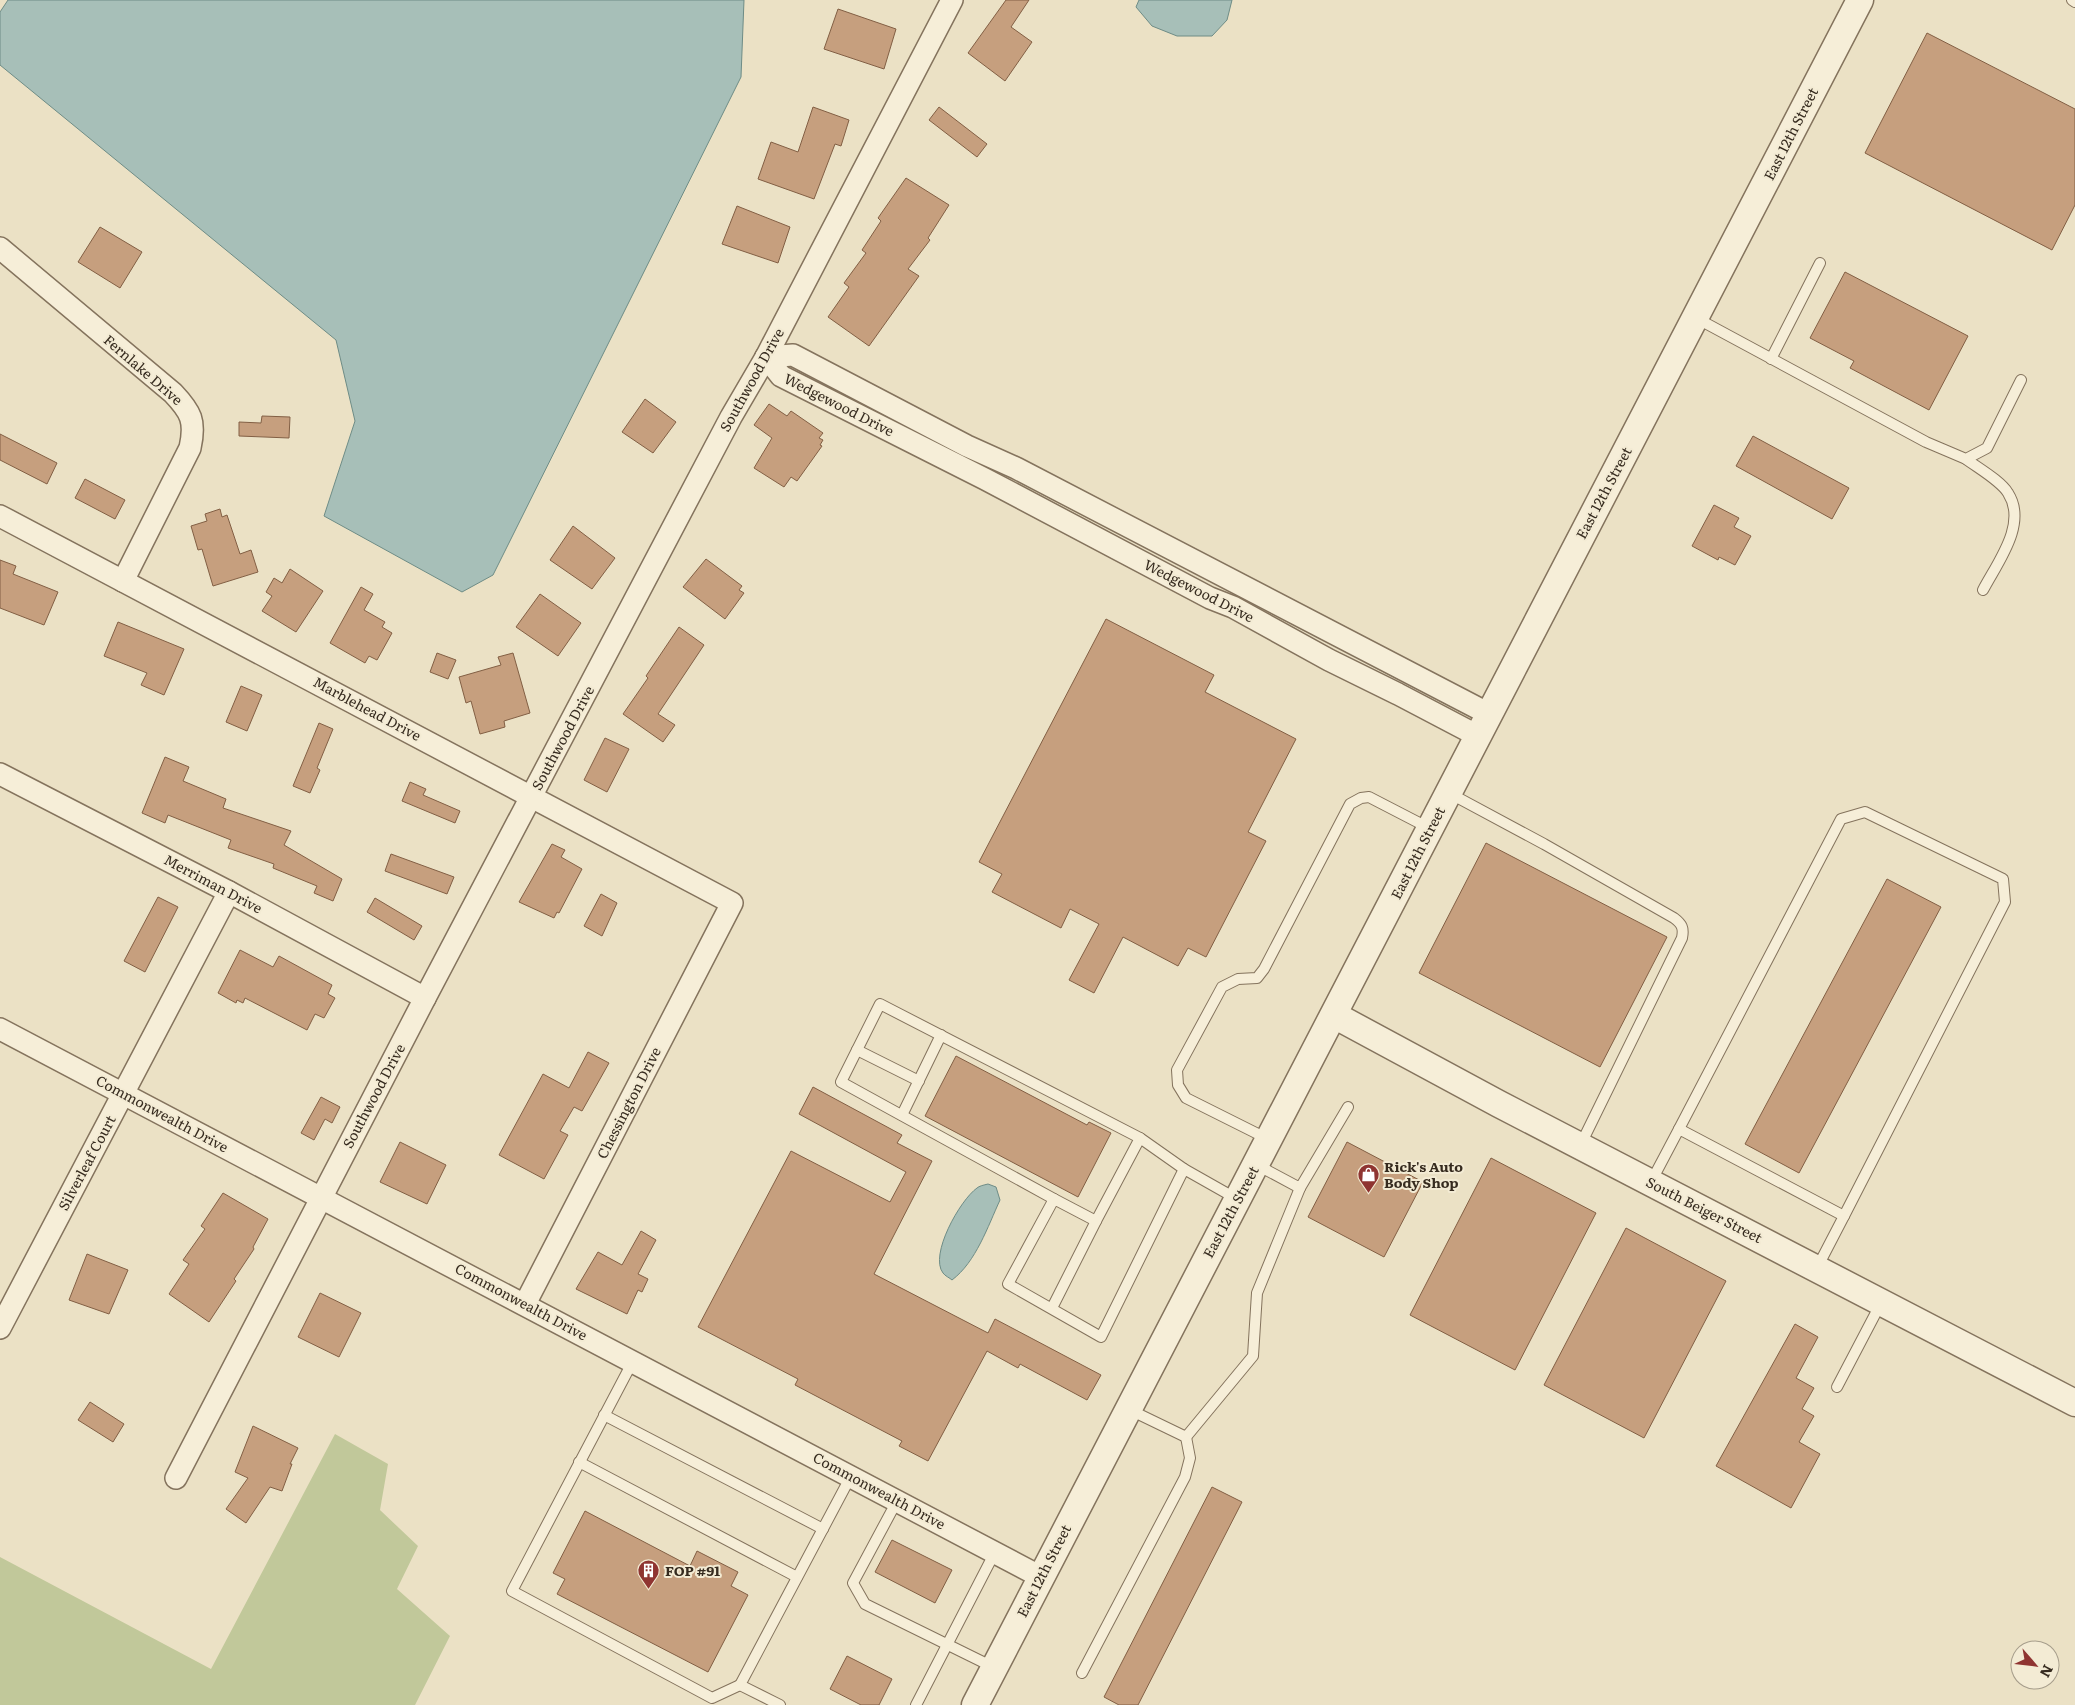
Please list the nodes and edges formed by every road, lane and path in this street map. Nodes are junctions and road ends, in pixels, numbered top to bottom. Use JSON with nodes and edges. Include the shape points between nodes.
{"nodes":[{"id":1,"x":952,"y":0,"type":"edge"},
{"id":2,"x":1860,"y":0,"type":"edge"},
{"id":3,"x":2072,"y":0,"type":"edge"},
{"id":4,"x":2075,"y":2,"type":"edge"},
{"id":5,"x":0,"y":248,"type":"edge"},
{"id":6,"x":1820,"y":263,"type":"dead end"},
{"id":7,"x":1696,"y":318,"type":"junction"},
{"id":8,"x":766,"y":357,"type":"junction"},
{"id":9,"x":1771,"y":359,"type":"junction"},
{"id":10,"x":2020,"y":380,"type":"dead end"},
{"id":11,"x":1966,"y":459,"type":"junction"},
{"id":12,"x":0,"y":516,"type":"edge"},
{"id":13,"x":123,"y":580,"type":"junction"},
{"id":14,"x":1983,"y":590,"type":"dead end"},
{"id":15,"x":1483,"y":725,"type":"junction"},
{"id":16,"x":0,"y":774,"type":"edge"},
{"id":17,"x":1448,"y":793,"type":"junction"},
{"id":18,"x":532,"y":796,"type":"junction"},
{"id":19,"x":1430,"y":828,"type":"junction"},
{"id":20,"x":229,"y":892,"type":"junction"},
{"id":21,"x":732,"y":903,"type":"joint"},
{"id":22,"x":425,"y":998,"type":"junction"},
{"id":23,"x":1334,"y":1015,"type":"junction"},
{"id":24,"x":0,"y":1029,"type":"edge"},
{"id":25,"x":941,"y":1035,"type":"junction"},
{"id":26,"x":857,"y":1050,"type":"junction"},
{"id":27,"x":919,"y":1081,"type":"junction"},
{"id":28,"x":123,"y":1094,"type":"junction"},
{"id":29,"x":1348,"y":1107,"type":"dead end"},
{"id":30,"x":902,"y":1115,"type":"junction"},
{"id":31,"x":1679,"y":1129,"type":"junction"},
{"id":32,"x":1140,"y":1138,"type":"junction"},
{"id":33,"x":1269,"y":1140,"type":"junction"},
{"id":34,"x":1580,"y":1146,"type":"junction"},
{"id":35,"x":1256,"y":1164,"type":"junction"},
{"id":36,"x":1184,"y":1170,"type":"junction"},
{"id":37,"x":1651,"y":1182,"type":"junction"},
{"id":38,"x":1300,"y":1188,"type":"junction"},
{"id":39,"x":321,"y":1197,"type":"junction"},
{"id":40,"x":1054,"y":1200,"type":"junction"},
{"id":41,"x":1238,"y":1200,"type":"junction"},
{"id":42,"x":1844,"y":1216,"type":"junction"},
{"id":43,"x":1096,"y":1220,"type":"junction"},
{"id":44,"x":1817,"y":1269,"type":"junction"},
{"id":45,"x":1881,"y":1302,"type":"junction"},
{"id":46,"x":525,"y":1304,"type":"junction"},
{"id":47,"x":1052,"y":1308,"type":"junction"},
{"id":48,"x":0,"y":1328,"type":"edge"},
{"id":49,"x":633,"y":1361,"type":"junction"},
{"id":50,"x":1837,"y":1387,"type":"dead end"},
{"id":51,"x":2075,"y":1403,"type":"edge"},
{"id":52,"x":1128,"y":1409,"type":"junction"},
{"id":53,"x":604,"y":1415,"type":"junction"},
{"id":54,"x":1186,"y":1437,"type":"junction"},
{"id":55,"x":579,"y":1462,"type":"junction"},
{"id":56,"x":851,"y":1476,"type":"junction"},
{"id":57,"x":176,"y":1478,"type":"dead end"},
{"id":58,"x":898,"y":1500,"type":"junction"},
{"id":59,"x":823,"y":1529,"type":"junction"},
{"id":60,"x":995,"y":1552,"type":"junction"},
{"id":61,"x":797,"y":1577,"type":"junction"},
{"id":62,"x":1041,"y":1577,"type":"junction"},
{"id":63,"x":948,"y":1644,"type":"junction"},
{"id":64,"x":994,"y":1668,"type":"junction"},
{"id":65,"x":1082,"y":1674,"type":"dead end"},
{"id":66,"x":740,"y":1685,"type":"junction"},
{"id":67,"x":780,"y":1705,"type":"edge"},
{"id":68,"x":916,"y":1705,"type":"edge"},
{"id":69,"x":974,"y":1705,"type":"edge"}],
"edges":[{"from":1,"to":8,"type":"street","name":"Southwood Drive"},
{"from":2,"to":7,"type":"street","name":"East 12th Street"},
{"from":3,"to":4,"type":"lane"},
{"from":5,"to":13,"type":"street","name":"Fernlake Drive","via":[[173,392],[190,415],[194,431],[190,448]]},
{"from":6,"to":9,"type":"lane"},
{"from":7,"to":9,"type":"lane"},
{"from":7,"to":15,"type":"street","name":"East 12th Street"},
{"from":8,"to":15,"type":"street","name":"Wedgewood Drive","via":[[793,355],[967,446],[1016,468]]},
{"from":8,"to":18,"type":"street","name":"Southwood Drive","via":[[731,417]]},
{"from":9,"to":11,"type":"lane","via":[[1926,442]]},
{"from":10,"to":11,"type":"lane","via":[[1987,448]]},
{"from":11,"to":14,"type":"lane","via":[[2008,492],[2015,512],[2008,543]]},
{"from":12,"to":13,"type":"street","name":"Marblehead Drive"},
{"from":13,"to":18,"type":"street","name":"Marblehead Drive"},
{"from":15,"to":17,"type":"street","name":"East 12th Street"},
{"from":16,"to":20,"type":"street","name":"Merriman Drive"},
{"from":17,"to":19,"type":"street","name":"East 12th Street"},
{"from":17,"to":34,"type":"lane","via":[[1674,918],[1684,930]]},
{"from":18,"to":21,"type":"street","name":"Marblehead Drive"},
{"from":18,"to":22,"type":"street","name":"Southwood Drive"},
{"from":19,"to":23,"type":"street","name":"East 12th Street"},
{"from":19,"to":33,"type":"lane","via":[[1369,797],[1350,804],[1264,969],[1257,978],[1238,979],[1222,987],[1177,1070],[1178,1085],[1186,1098]]},
{"from":20,"to":22,"type":"street","name":"Merriman Drive"},
{"from":20,"to":28,"type":"street","name":"Silverleaf Court"},
{"from":21,"to":46,"type":"street","name":"Chessington Drive"},
{"from":22,"to":39,"type":"street","name":"Southwood Drive"},
{"from":23,"to":33,"type":"street","name":"East 12th Street"},
{"from":23,"to":34,"type":"street","name":"South Beiger Street"},
{"from":24,"to":28,"type":"street","name":"Commonwealth Drive"},
{"from":25,"to":26,"type":"lane","via":[[880,1004]]},
{"from":25,"to":27,"type":"lane"},
{"from":25,"to":32,"type":"lane"},
{"from":26,"to":27,"type":"lane"},
{"from":26,"to":30,"type":"lane","via":[[841,1082]]},
{"from":27,"to":30,"type":"lane"},
{"from":28,"to":39,"type":"street","name":"Commonwealth Drive"},
{"from":28,"to":48,"type":"street","name":"Silverleaf Court"},
{"from":29,"to":38,"type":"lane"},
{"from":30,"to":40,"type":"lane"},
{"from":31,"to":37,"type":"lane"},
{"from":31,"to":42,"type":"lane"},
{"from":31,"to":42,"type":"lane","via":[[1841,820],[1865,812],[2003,879],[2005,902]]},
{"from":32,"to":36,"type":"lane"},
{"from":32,"to":43,"type":"lane"},
{"from":33,"to":35,"type":"street","name":"East 12th Street"},
{"from":34,"to":37,"type":"street","name":"South Beiger Street"},
{"from":35,"to":38,"type":"lane"},
{"from":35,"to":41,"type":"street","name":"East 12th Street"},
{"from":36,"to":41,"type":"lane"},
{"from":36,"to":47,"type":"lane","via":[[1101,1337]]},
{"from":37,"to":44,"type":"street","name":"South Beiger Street"},
{"from":38,"to":54,"type":"lane","via":[[1257,1293],[1253,1356]]},
{"from":39,"to":46,"type":"street","name":"Commonwealth Drive"},
{"from":39,"to":57,"type":"street","name":"Southwood Drive"},
{"from":40,"to":43,"type":"lane"},
{"from":40,"to":47,"type":"lane","via":[[1008,1284]]},
{"from":41,"to":52,"type":"street","name":"East 12th Street"},
{"from":42,"to":44,"type":"lane"},
{"from":43,"to":47,"type":"lane"},
{"from":44,"to":45,"type":"street","name":"South Beiger Street"},
{"from":45,"to":50,"type":"lane"},
{"from":45,"to":51,"type":"street","name":"South Beiger Street"},
{"from":46,"to":49,"type":"street","name":"Commonwealth Drive"},
{"from":49,"to":53,"type":"lane"},
{"from":49,"to":56,"type":"street","name":"Commonwealth Drive"},
{"from":52,"to":54,"type":"lane"},
{"from":52,"to":62,"type":"street","name":"East 12th Street"},
{"from":53,"to":55,"type":"lane"},
{"from":53,"to":59,"type":"lane"},
{"from":54,"to":65,"type":"lane","via":[[1190,1458],[1185,1477]]},
{"from":55,"to":61,"type":"lane"},
{"from":55,"to":66,"type":"lane","via":[[512,1591],[712,1698]]},
{"from":56,"to":58,"type":"street","name":"Commonwealth Drive"},
{"from":56,"to":59,"type":"lane"},
{"from":58,"to":60,"type":"street","name":"Commonwealth Drive"},
{"from":58,"to":63,"type":"lane","via":[[853,1582],[865,1604]]},
{"from":59,"to":61,"type":"lane"},
{"from":60,"to":62,"type":"street","name":"Commonwealth Drive"},
{"from":60,"to":63,"type":"lane"},
{"from":61,"to":66,"type":"lane"},
{"from":62,"to":64,"type":"street","name":"East 12th Street"},
{"from":63,"to":64,"type":"lane"},
{"from":63,"to":68,"type":"lane"},
{"from":64,"to":69,"type":"street","name":"East 12th Street"},
{"from":66,"to":67,"type":"lane"}]}
